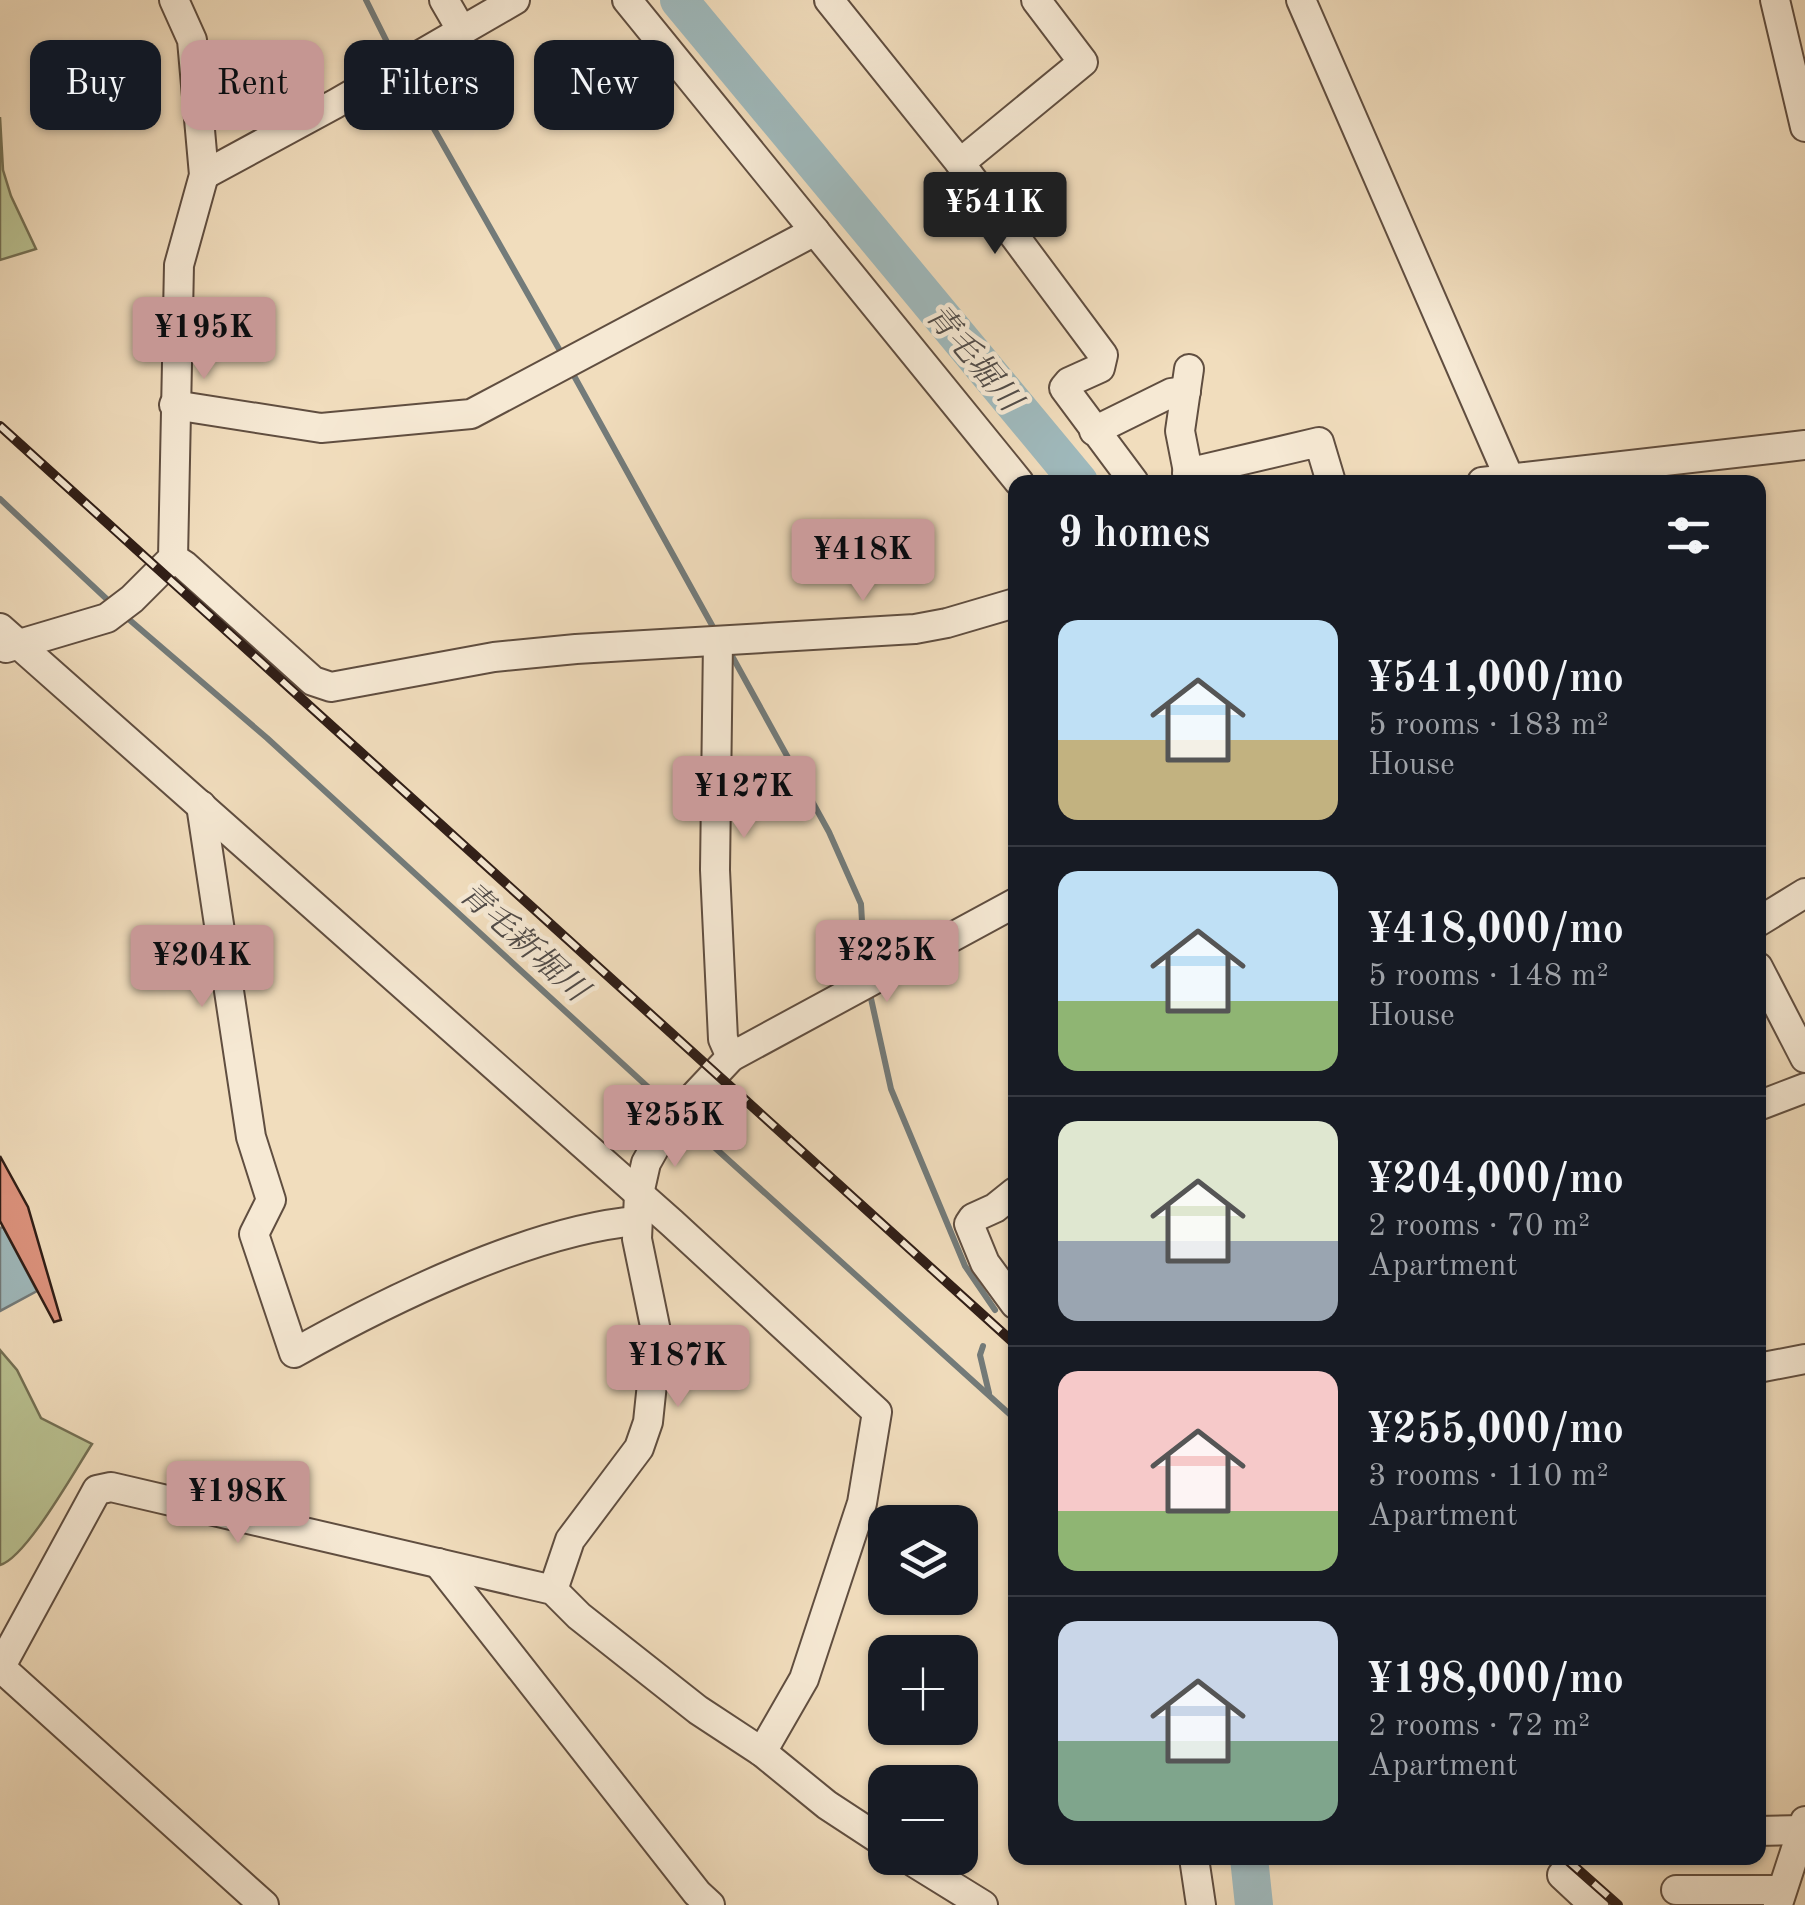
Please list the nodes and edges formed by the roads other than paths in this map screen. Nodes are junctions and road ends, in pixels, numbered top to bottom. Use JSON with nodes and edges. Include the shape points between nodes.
{"nodes":[{"id":1,"x":174,"y":0,"type":"edge"},
{"id":2,"x":444,"y":0,"type":"edge"},
{"id":3,"x":515,"y":0,"type":"edge"},
{"id":4,"x":627,"y":0,"type":"edge"},
{"id":5,"x":829,"y":0,"type":"edge"},
{"id":6,"x":1036,"y":0,"type":"edge"},
{"id":7,"x":1301,"y":0,"type":"edge"},
{"id":8,"x":1775,"y":0,"type":"edge"},
{"id":9,"x":462,"y":31,"type":"junction"},
{"id":10,"x":1805,"y":127,"type":"edge"},
{"id":11,"x":960,"y":162,"type":"junction"},
{"id":12,"x":204,"y":175,"type":"junction"},
{"id":13,"x":815,"y":231,"type":"junction"},
{"id":14,"x":174,"y":404,"type":"junction"},
{"id":15,"x":1094,"y":431,"type":"junction"},
{"id":16,"x":1805,"y":446,"type":"edge"},
{"id":17,"x":1186,"y":469,"type":"edge"},
{"id":18,"x":1013,"y":475,"type":"edge"},
{"id":19,"x":1129,"y":475,"type":"edge"},
{"id":20,"x":1329,"y":475,"type":"edge"},
{"id":21,"x":1498,"y":475,"type":"edge"},
{"id":22,"x":1560,"y":475,"type":"edge"},
{"id":23,"x":170,"y":563,"type":"junction"},
{"id":24,"x":1008,"y":605,"type":"edge"},
{"id":25,"x":6,"y":641,"type":"edge"},
{"id":26,"x":718,"y":641,"type":"junction"},
{"id":27,"x":201,"y":806,"type":"junction"},
{"id":28,"x":1805,"y":893,"type":"edge"},
{"id":29,"x":1008,"y":907,"type":"edge"},
{"id":30,"x":1766,"y":917,"type":"edge"},
{"id":31,"x":1766,"y":983,"type":"edge"},
{"id":32,"x":731,"y":1056,"type":"junction"},
{"id":33,"x":1805,"y":1058,"type":"edge"},
{"id":34,"x":1805,"y":1088,"type":"edge"},
{"id":35,"x":1766,"y":1103,"type":"edge"},
{"id":36,"x":1008,"y":1198,"type":"edge"},
{"id":37,"x":638,"y":1208,"type":"junction"},
{"id":38,"x":1008,"y":1294,"type":"edge"},
{"id":39,"x":1805,"y":1359,"type":"edge"},
{"id":40,"x":1766,"y":1366,"type":"edge"},
{"id":41,"x":438,"y":1562,"type":"junction"},
{"id":42,"x":553,"y":1590,"type":"junction"},
{"id":43,"x":0,"y":1668,"type":"edge"},
{"id":44,"x":762,"y":1752,"type":"junction"},
{"id":45,"x":1804,"y":1825,"type":"edge"},
{"id":46,"x":1766,"y":1830,"type":"edge"},
{"id":47,"x":868,"y":1831,"type":"edge"},
{"id":48,"x":1195,"y":1865,"type":"edge"},
{"id":49,"x":935,"y":1875,"type":"edge"},
{"id":50,"x":1562,"y":1875,"type":"dead end"},
{"id":51,"x":1676,"y":1890,"type":"dead end"},
{"id":52,"x":1779,"y":1897,"type":"edge"},
{"id":53,"x":264,"y":1905,"type":"edge"},
{"id":54,"x":710,"y":1905,"type":"edge"},
{"id":55,"x":983,"y":1905,"type":"edge"},
{"id":56,"x":1201,"y":1905,"type":"edge"},
{"id":57,"x":1594,"y":1905,"type":"edge"}],
"edges":[{"from":1,"to":12,"type":"street","via":[[192,40]]},
{"from":2,"to":9,"type":"street"},
{"from":3,"to":9,"type":"street"},
{"from":4,"to":13,"type":"street"},
{"from":5,"to":11,"type":"street"},
{"from":6,"to":11,"type":"street","via":[[1083,62]]},
{"from":7,"to":21,"type":"street"},
{"from":8,"to":10,"type":"street"},
{"from":9,"to":12,"type":"street"},
{"from":11,"to":15,"type":"street","via":[[1104,355],[1100,368],[1064,388]]},
{"from":12,"to":14,"type":"street","via":[[179,265]]},
{"from":13,"to":14,"type":"street","via":[[471,414],[321,428]]},
{"from":13,"to":18,"type":"street"},
{"from":14,"to":23,"type":"street"},
{"from":15,"to":17,"type":"street","via":[[1188,380],[1180,431]]},
{"from":15,"to":19,"type":"street"},
{"from":16,"to":22,"type":"street"},
{"from":17,"to":20,"type":"street","via":[[1319,442]]},
{"from":23,"to":25,"type":"street","via":[[102,619]]},
{"from":23,"to":26,"type":"street","via":[[184,565],[313,681],[331,687],[494,657]]},
{"from":24,"to":26,"type":"street","via":[[915,629]]},
{"from":25,"to":27,"type":"street"},
{"from":26,"to":32,"type":"street","via":[[715,870],[723,1039]]},
{"from":27,"to":37,"type":"street"},
{"from":27,"to":37,"type":"street","via":[[251,1137],[271,1200],[254,1234],[294,1353],[366,1312]]},
{"from":28,"to":30,"type":"street"},
{"from":29,"to":32,"type":"street"},
{"from":31,"to":33,"type":"street"},
{"from":32,"to":37,"type":"street","via":[[666,1126],[646,1163]]},
{"from":34,"to":35,"type":"street"},
{"from":36,"to":38,"type":"street","via":[[969,1224]]},
{"from":37,"to":42,"type":"street","via":[[637,1238],[657,1336],[648,1422],[639,1448],[570,1540]]},
{"from":37,"to":44,"type":"street","via":[[877,1412],[862,1503],[804,1678]]},
{"from":39,"to":40,"type":"street"},
{"from":41,"to":42,"type":"street"},
{"from":41,"to":43,"type":"street","via":[[111,1487],[97,1490]]},
{"from":41,"to":54,"type":"street"},
{"from":42,"to":44,"type":"street","via":[[668,1686]]},
{"from":43,"to":53,"type":"street"},
{"from":44,"to":47,"type":"street"},
{"from":45,"to":46,"type":"street"},
{"from":45,"to":52,"type":"street"},
{"from":48,"to":56,"type":"street"},
{"from":49,"to":55,"type":"street"},
{"from":50,"to":57,"type":"street"},
{"from":51,"to":52,"type":"street"}]}
